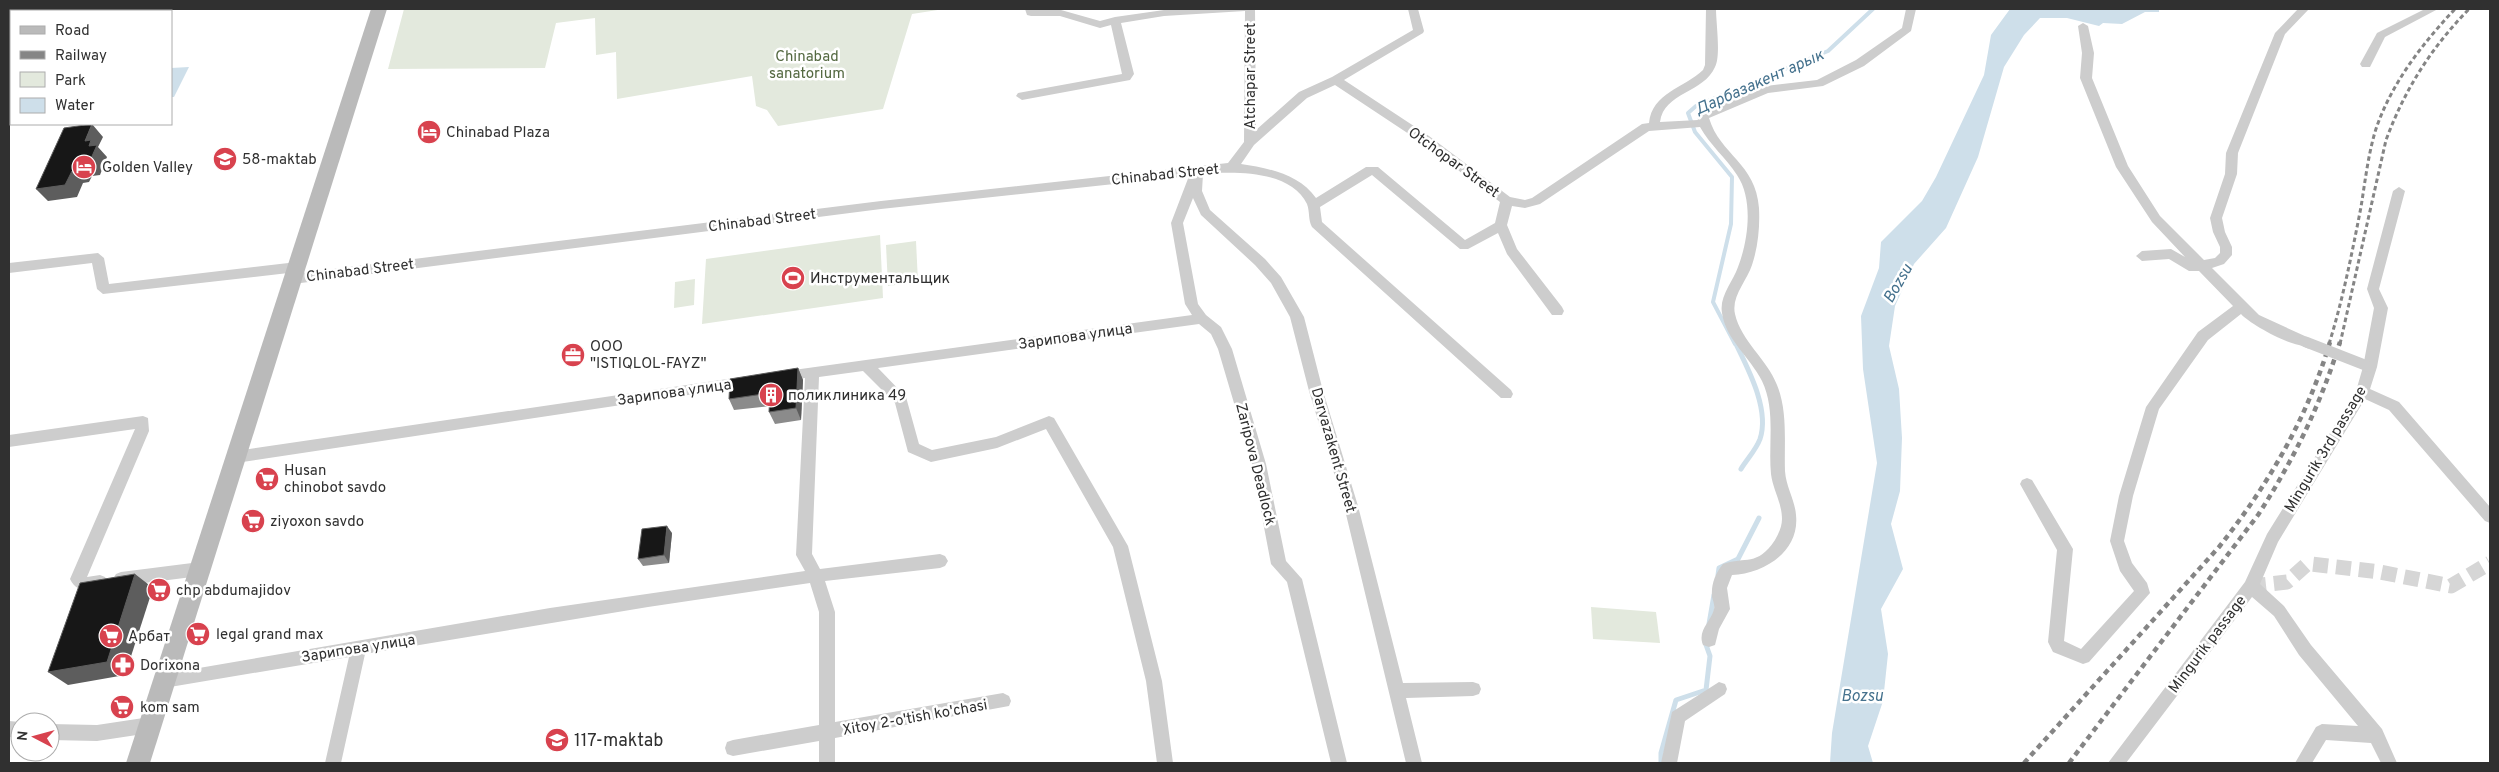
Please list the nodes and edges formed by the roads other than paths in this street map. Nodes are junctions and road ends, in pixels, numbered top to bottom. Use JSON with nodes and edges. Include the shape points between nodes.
{"nodes":[{"id":1,"x":380,"y":9,"type":"edge"},
{"id":2,"x":1030,"y":9,"type":"edge"},
{"id":3,"x":1241,"y":9,"type":"edge"},
{"id":4,"x":1250,"y":9,"type":"edge"},
{"id":5,"x":1413,"y":9,"type":"edge"},
{"id":6,"x":1711,"y":9,"type":"edge"},
{"id":7,"x":1911,"y":9,"type":"edge"},
{"id":8,"x":2304,"y":9,"type":"edge"},
{"id":9,"x":2433,"y":9,"type":"edge"},
{"id":10,"x":1163,"y":11,"type":"edge"},
{"id":11,"x":1115,"y":20,"type":"junction"},
{"id":12,"x":2084,"y":26,"type":"dead end"},
{"id":13,"x":2366,"y":64,"type":"dead end"},
{"id":14,"x":1336,"y":80,"type":"junction"},
{"id":15,"x":1022,"y":96,"type":"dead end"},
{"id":16,"x":1704,"y":123,"type":"junction"},
{"id":17,"x":1654,"y":126,"type":"junction"},
{"id":18,"x":1250,"y":142,"type":"junction"},
{"id":19,"x":1232,"y":167,"type":"junction"},
{"id":20,"x":1197,"y":170,"type":"junction"},
{"id":21,"x":2398,"y":191,"type":"dead end"},
{"id":22,"x":1507,"y":201,"type":"junction"},
{"id":23,"x":1314,"y":205,"type":"junction"},
{"id":24,"x":1501,"y":225,"type":"junction"},
{"id":25,"x":2142,"y":256,"type":"dead end"},
{"id":26,"x":2203,"y":266,"type":"junction"},
{"id":27,"x":9,"y":268,"type":"edge"},
{"id":28,"x":295,"y":273,"type":"junction"},
{"id":29,"x":2241,"y":307,"type":"junction"},
{"id":30,"x":1557,"y":311,"type":"dead end"},
{"id":31,"x":1201,"y":319,"type":"junction"},
{"id":32,"x":2302,"y":341,"type":"joint"},
{"id":33,"x":867,"y":366,"type":"junction"},
{"id":34,"x":2370,"y":367,"type":"junction"},
{"id":35,"x":812,"y":372,"type":"junction"},
{"id":36,"x":2362,"y":392,"type":"junction"},
{"id":37,"x":1506,"y":394,"type":"dead end"},
{"id":38,"x":9,"y":441,"type":"edge"},
{"id":39,"x":236,"y":457,"type":"junction"},
{"id":40,"x":2027,"y":484,"type":"dead end"},
{"id":41,"x":2490,"y":517,"type":"edge"},
{"id":42,"x":940,"y":561,"type":"dead end"},
{"id":43,"x":200,"y":569,"type":"junction"},
{"id":44,"x":815,"y":574,"type":"junction"},
{"id":45,"x":2251,"y":586,"type":"junction"},
{"id":46,"x":1710,"y":640,"type":"dead end"},
{"id":47,"x":359,"y":647,"type":"junction"},
{"id":48,"x":164,"y":681,"type":"junction"},
{"id":49,"x":1473,"y":688,"type":"dead end"},
{"id":50,"x":1719,"y":689,"type":"dead end"},
{"id":51,"x":1397,"y":691,"type":"junction"},
{"id":52,"x":1002,"y":701,"type":"dead end"},
{"id":53,"x":150,"y":725,"type":"junction"},
{"id":54,"x":60,"y":732,"type":"edge"},
{"id":55,"x":827,"y":733,"type":"junction"},
{"id":56,"x":2376,"y":735,"type":"junction"},
{"id":57,"x":733,"y":748,"type":"dead end"},
{"id":58,"x":138,"y":763,"type":"edge"},
{"id":59,"x":333,"y":763,"type":"edge"},
{"id":60,"x":827,"y":763,"type":"edge"},
{"id":61,"x":1166,"y":763,"type":"edge"},
{"id":62,"x":1339,"y":763,"type":"edge"},
{"id":63,"x":1414,"y":763,"type":"edge"},
{"id":64,"x":1669,"y":763,"type":"edge"},
{"id":65,"x":2116,"y":763,"type":"edge"},
{"id":66,"x":2304,"y":763,"type":"edge"},
{"id":67,"x":2389,"y":763,"type":"edge"}],
"edges":[{"from":1,"to":28,"type":"main road","name":"Chinabad Street"},
{"from":2,"to":11,"type":"street","via":[[1031,13],[1061,13],[1095,25]]},
{"from":3,"to":10,"type":"street"},
{"from":4,"to":18,"type":"street","name":"Atchapar Street"},
{"from":5,"to":14,"type":"street","via":[[1419,31]]},
{"from":6,"to":17,"type":"street","via":[[1712,65],[1687,88],[1666,99],[1658,108]]},
{"from":7,"to":16,"type":"street","via":[[1906,30],[1860,63],[1818,83],[1766,90],[1707,113],[1703,117]]},
{"from":8,"to":26,"type":"street","via":[[2280,33],[2232,152],[2232,174],[2216,218],[2226,255]]},
{"from":9,"to":13,"type":"street","via":[[2381,35]]},
{"from":10,"to":11,"type":"street"},
{"from":11,"to":15,"type":"street","via":[[1128,74],[1126,77]]},
{"from":12,"to":26,"type":"street","via":[[2088,53],[2086,78],[2122,167],[2156,219]]},
{"from":14,"to":18,"type":"street","via":[[1303,95]]},
{"from":14,"to":22,"type":"street","name":"Otchopar Street","via":[[1425,139]]},
{"from":16,"to":17,"type":"street","name":"Otchopar Street"},
{"from":16,"to":46,"type":"street","via":[[1742,171],[1750,188],[1751,250],[1731,293],[1728,315],[1772,386],[1777,421],[1778,478],[1790,521],[1787,533],[1772,554],[1751,567],[1728,569],[1720,578],[1718,590],[1722,609],[1711,628]]},
{"from":17,"to":22,"type":"street","name":"Otchopar Street","via":[[1646,127],[1536,201],[1525,204]]},
{"from":18,"to":19,"type":"street","name":"Atchapar Street"},
{"from":19,"to":20,"type":"street","name":"Chinabad Street"},
{"from":19,"to":23,"type":"street","name":"Chinabad Street","via":[[1261,170],[1283,179],[1304,192]]},
{"from":20,"to":28,"type":"street","name":"Chinabad Street"},
{"from":20,"to":31,"type":"street","name":"Zaripova Deadlock","via":[[1177,223],[1192,304]]},
{"from":20,"to":51,"type":"street","name":"Darvazakent Street","via":[[1196,191],[1205,212],[1276,280],[1297,317],[1351,506]]},
{"from":21,"to":34,"type":"street","name":"Mingurik 3rd passage","via":[[2374,289],[2381,308]]},
{"from":22,"to":24,"type":"street"},
{"from":23,"to":24,"type":"street","via":[[1370,170],[1378,173],[1460,245],[1464,246]]},
{"from":23,"to":37,"type":"street","via":[[1316,224]]},
{"from":24,"to":30,"type":"street","via":[[1511,251]]},
{"from":25,"to":26,"type":"street","via":[[2171,254],[2194,268]]},
{"from":26,"to":29,"type":"street"},
{"from":27,"to":28,"type":"street","via":[[98,258],[102,289]]},
{"from":28,"to":39,"type":"main road","name":"Chinabad Street"},
{"from":29,"to":32,"type":"street","via":[[2254,319]]},
{"from":29,"to":40,"type":"street","via":[[2203,336],[2153,407],[2126,496],[2117,541],[2125,566],[2142,588],[2142,594],[2083,657],[2058,646],[2056,642],[2065,549]]},
{"from":31,"to":33,"type":"street","name":"Зарипова улица"},
{"from":31,"to":62,"type":"street","name":"Zaripova Deadlock","via":[[1216,331],[1235,381],[1258,464],[1279,564],[1294,579]]},
{"from":32,"to":34,"type":"street","bridge":true},
{"from":33,"to":35,"type":"street","name":"Зарипова улица"},
{"from":33,"to":61,"type":"street","via":[[901,401],[913,448],[931,456],[997,442],[1049,422],[1120,546],[1154,681]]},
{"from":34,"to":36,"type":"street","name":"Mingurik 3rd passage"},
{"from":35,"to":39,"type":"street","name":"Зарипова улица"},
{"from":35,"to":44,"type":"street","name":"Xitoy 2-o'tish ko'chasi","via":[[804,555]]},
{"from":36,"to":41,"type":"street","via":[[2394,406]]},
{"from":36,"to":45,"type":"street","name":"Mingurik 3rd passage","via":[[2272,539]]},
{"from":38,"to":43,"type":"street","via":[[143,422],[142,432],[78,579],[82,584],[88,584]]},
{"from":39,"to":43,"type":"main road","name":"Chinabad Street"},
{"from":42,"to":44,"type":"street","name":"Зарипова улица"},
{"from":43,"to":48,"type":"main road","name":"Chinabad Street"},
{"from":44,"to":47,"type":"street","name":"Зарипова улица"},
{"from":44,"to":55,"type":"street","name":"Xitoy 2-o'tish ko'chasi","via":[[827,612]]},
{"from":45,"to":56,"type":"street","name":"Mingurik passage","via":[[2279,611],[2305,650]]},
{"from":45,"to":65,"type":"street","name":"Mingurik passage"},
{"from":47,"to":48,"type":"street","name":"Зарипова улица"},
{"from":47,"to":59,"type":"street"},
{"from":48,"to":53,"type":"main road","name":"Chinabad Street"},
{"from":49,"to":51,"type":"street"},
{"from":50,"to":64,"type":"street","via":[[1678,717]]},
{"from":51,"to":63,"type":"street","name":"Darvazakent Street"},
{"from":52,"to":55,"type":"street","name":"Xitoy 2-o'tish ko'chasi"},
{"from":53,"to":54,"type":"street","via":[[97,733]]},
{"from":53,"to":58,"type":"main road","name":"Chinabad Street"},
{"from":55,"to":57,"type":"street","name":"Xitoy 2-o'tish ko'chasi"},
{"from":55,"to":60,"type":"street","name":"Xitoy 2-o'tish ko'chasi"},
{"from":56,"to":66,"type":"street","via":[[2322,732]]},
{"from":56,"to":67,"type":"street","name":"Mingurik passage"}]}
